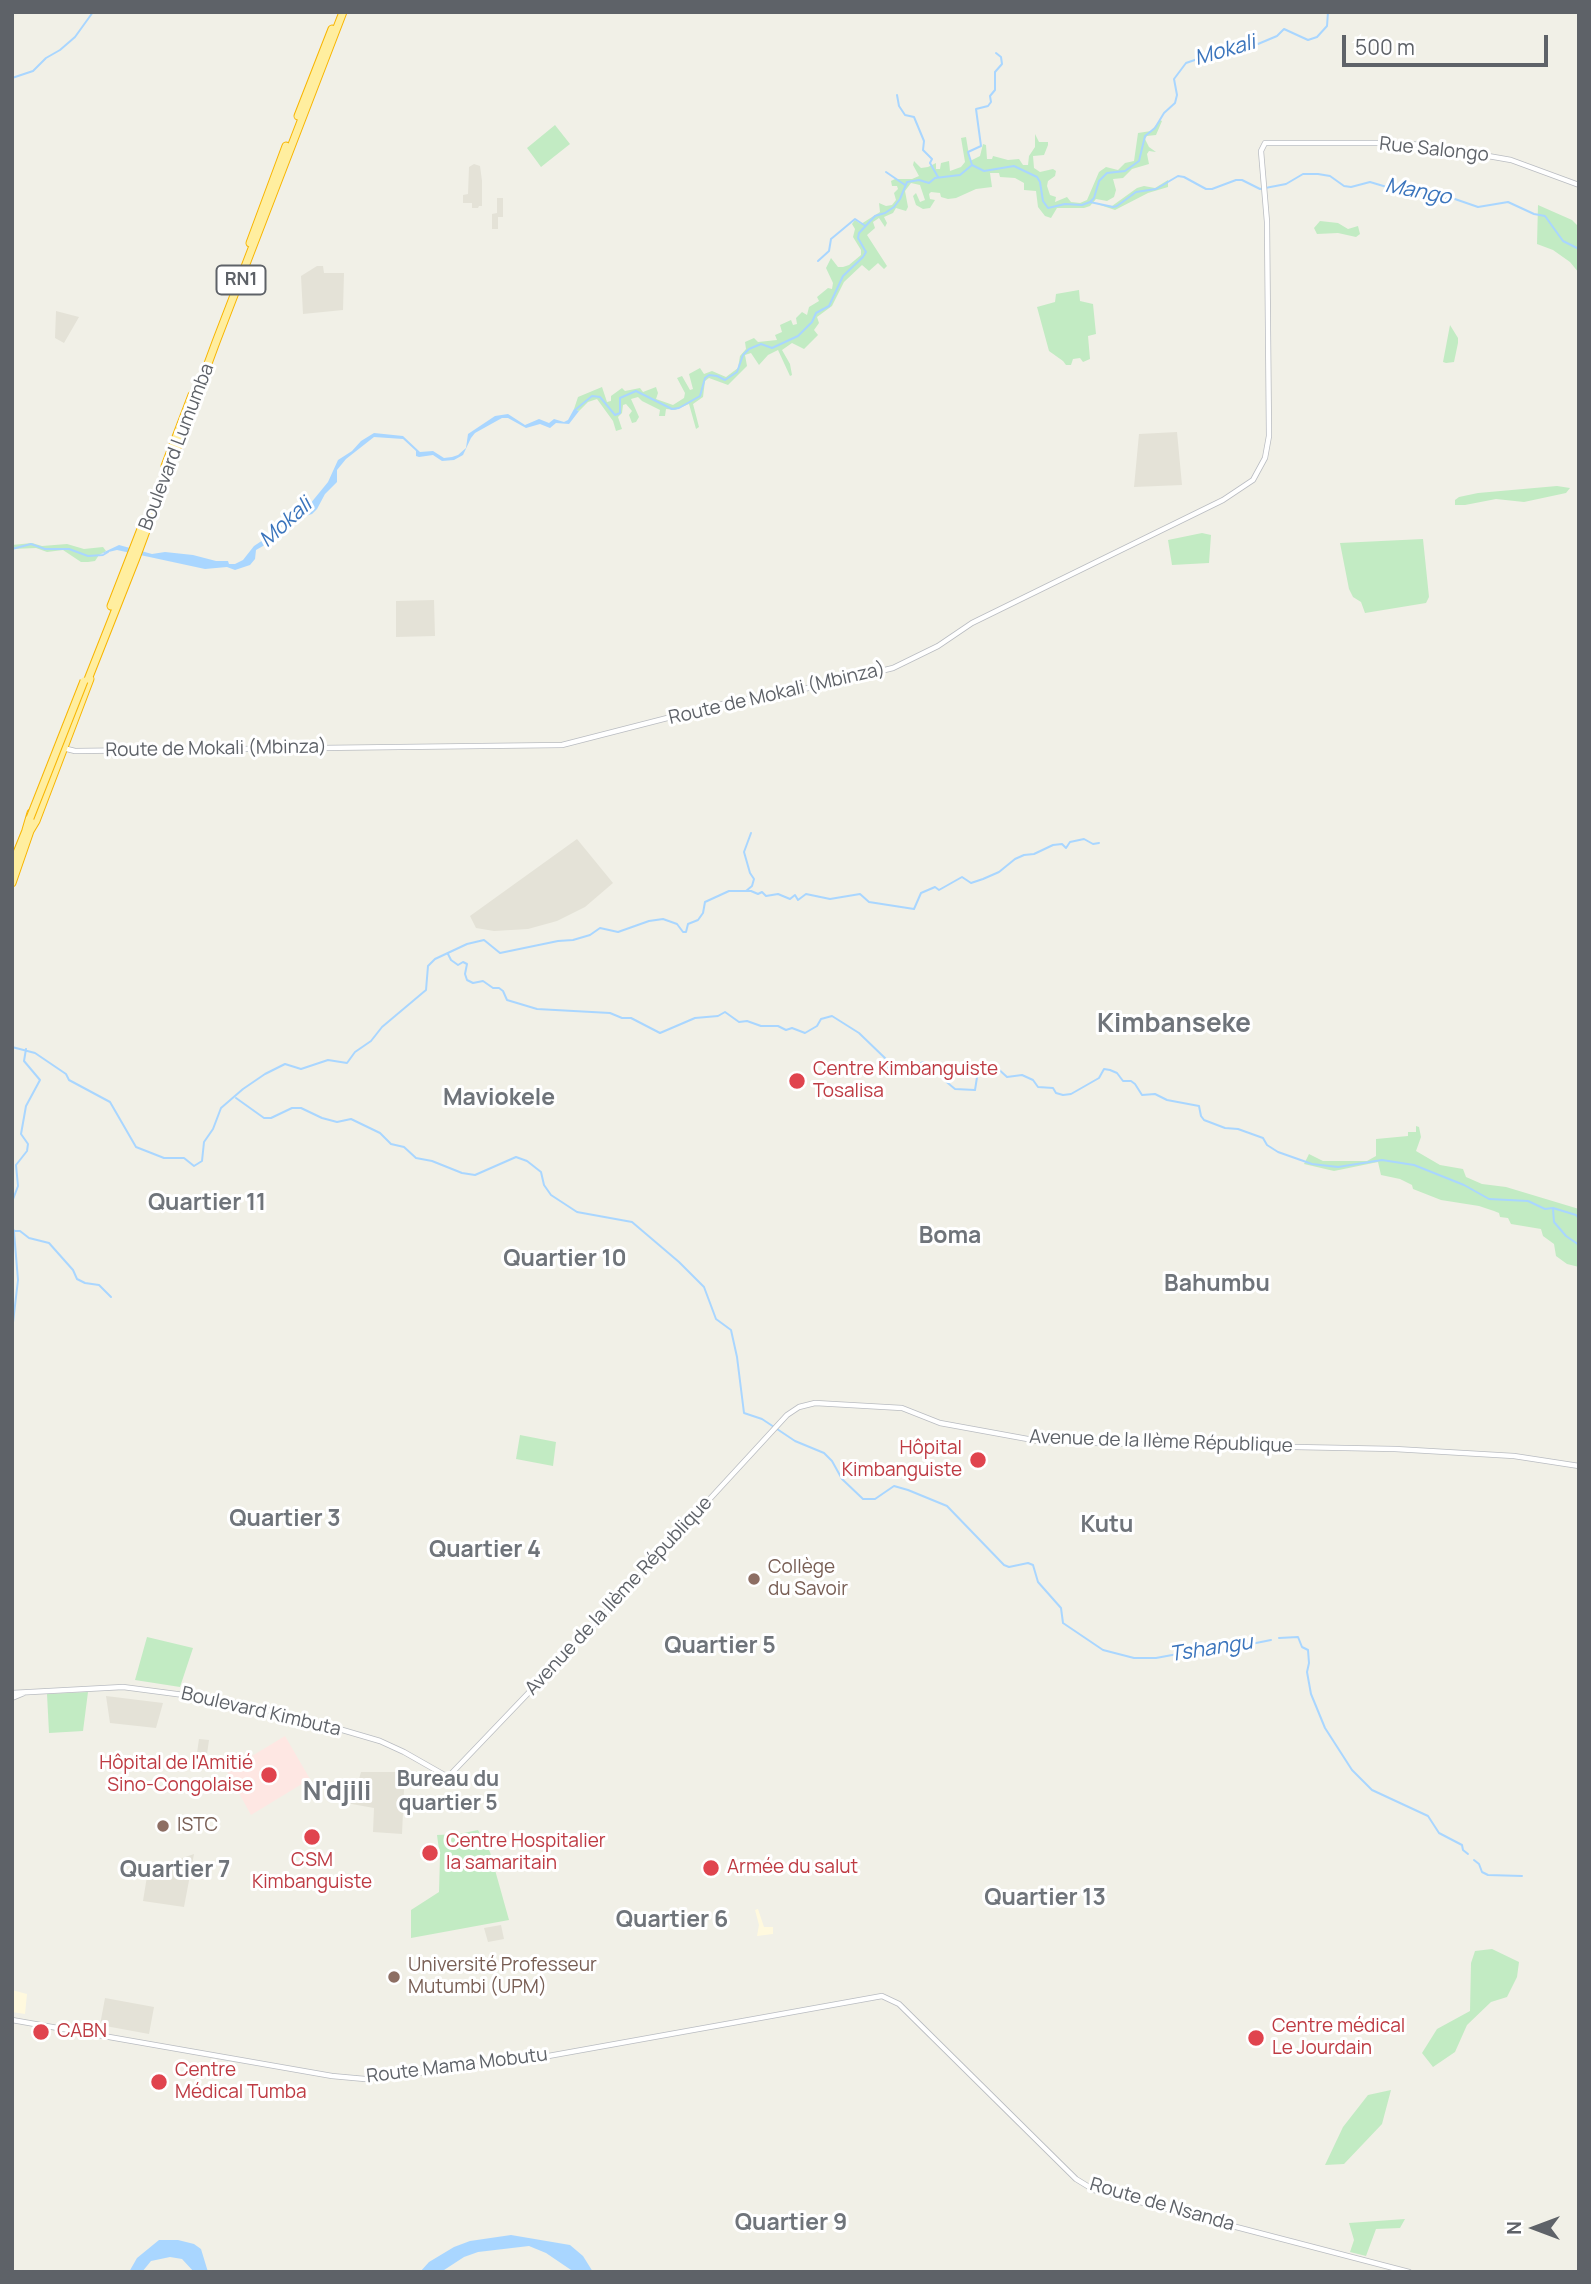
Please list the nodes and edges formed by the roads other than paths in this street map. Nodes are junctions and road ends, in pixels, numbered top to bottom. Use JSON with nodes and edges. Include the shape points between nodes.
{"nodes":[{"id":1,"x":341,"y":12,"type":"edge"},
{"id":2,"x":1284,"y":142,"type":"joint"},
{"id":3,"x":1579,"y":185,"type":"edge"},
{"id":4,"x":92,"y":667,"type":"junction"},
{"id":5,"x":59,"y":741,"type":"junction"},
{"id":6,"x":64,"y":749,"type":"junction"},
{"id":7,"x":28,"y":831,"type":"junction"},
{"id":8,"x":12,"y":865,"type":"edge"},
{"id":9,"x":12,"y":883,"type":"edge"},
{"id":10,"x":1579,"y":1466,"type":"edge"},
{"id":11,"x":14,"y":1695,"type":"edge"},
{"id":12,"x":446,"y":1778,"type":"joint"},
{"id":13,"x":899,"y":2004,"type":"joint"},
{"id":14,"x":12,"y":2020,"type":"edge"},
{"id":15,"x":1409,"y":2272,"type":"edge"}],
"edges":[{"from":1,"to":4,"type":"highway","name":"Boulevard Lumumba","number":"RN1"},
{"from":2,"to":3,"type":"street","name":"Rue Salongo","via":[[1431,146],[1511,160]]},
{"from":2,"to":6,"type":"street","name":"Route de Mokali (Mbinza)","via":[[1262,146],[1269,436],[1265,458],[1253,480],[1223,500],[972,623],[913,660],[873,674],[718,705],[562,745]]},
{"from":4,"to":5,"type":"highway","via":[[83,676]]},
{"from":4,"to":6,"type":"highway"},
{"from":4,"to":7,"type":"highway","name":"Boulevard Lumumba","number":"RN1","bridge":true},
{"from":5,"to":6,"type":"street"},
{"from":5,"to":7,"type":"highway"},
{"from":6,"to":7,"type":"highway"},
{"from":7,"to":8,"type":"highway","name":"Boulevard Lumumba","number":"RN1"},
{"from":7,"to":9,"type":"highway","name":"Boulevard Lumumba","number":"RN1"},
{"from":10,"to":12,"type":"street","name":"Avenue de la IIème République","via":[[1514,1456],[1395,1449],[1044,1442],[940,1423],[902,1408],[815,1403],[799,1408],[772,1431]]},
{"from":11,"to":12,"type":"street","name":"Boulevard Kimbuta","via":[[123,1687],[202,1696],[380,1741]]},
{"from":13,"to":14,"type":"street","name":"Route Mama Mobutu","via":[[877,1996],[515,2062],[365,2078]]},
{"from":13,"to":15,"type":"street","name":"Route de Nsanda","via":[[1076,2179],[1094,2190]]}]}
